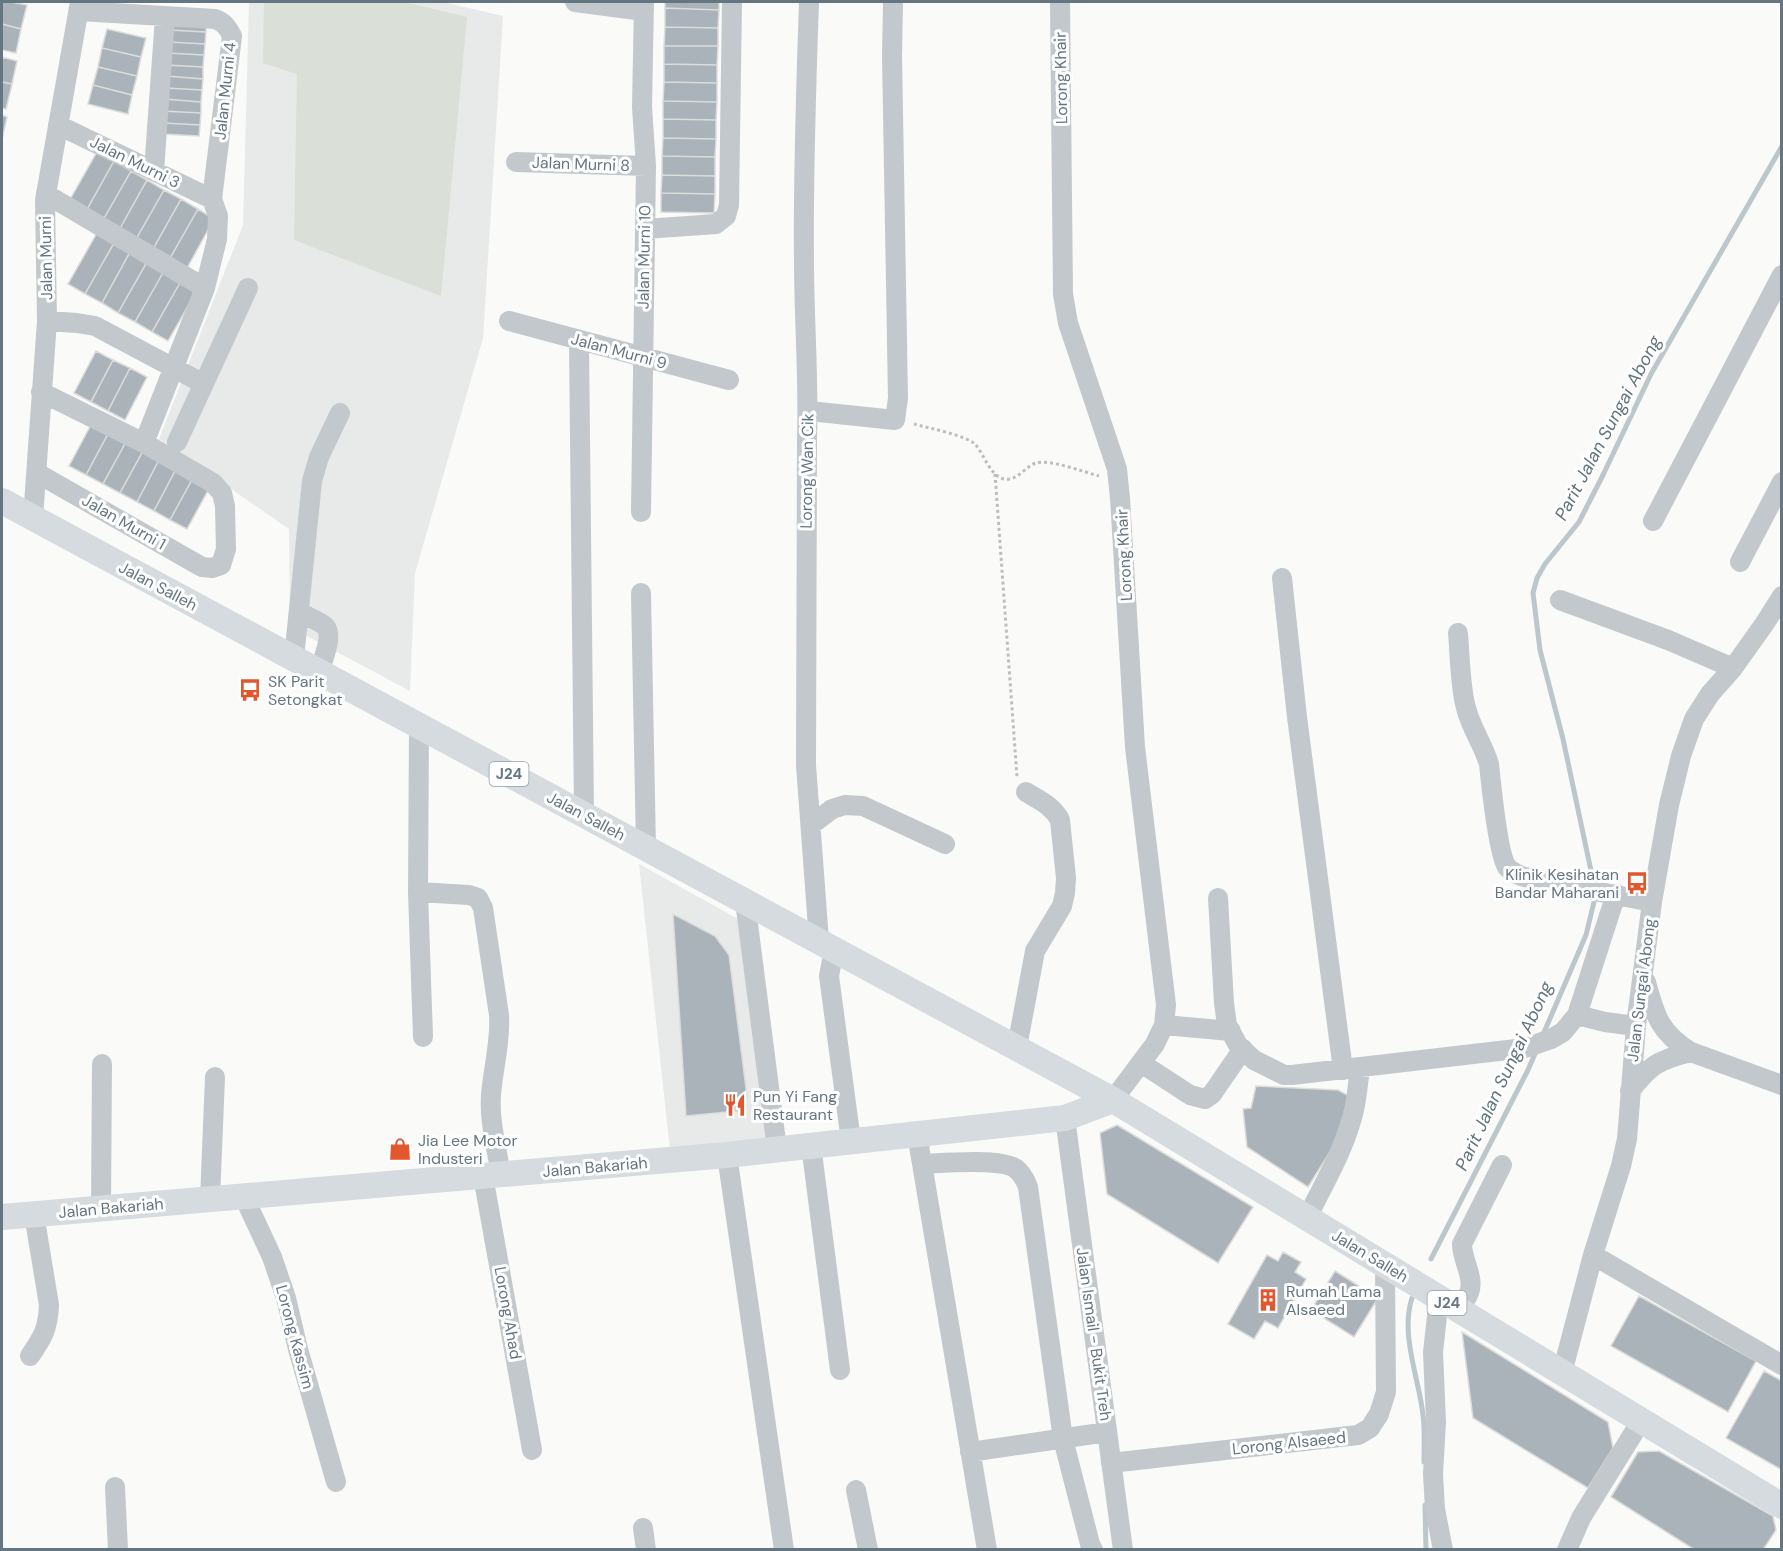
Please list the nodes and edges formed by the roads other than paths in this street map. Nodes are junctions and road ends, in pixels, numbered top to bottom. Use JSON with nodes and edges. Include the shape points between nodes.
{"nodes":[{"id":1,"x":575,"y":2,"type":"edge"},
{"id":2,"x":732,"y":2,"type":"edge"},
{"id":3,"x":809,"y":2,"type":"edge"},
{"id":4,"x":893,"y":2,"type":"edge"},
{"id":5,"x":1060,"y":2,"type":"edge"},
{"id":6,"x":79,"y":6,"type":"edge"},
{"id":7,"x":644,"y":6,"type":"edge"},
{"id":8,"x":165,"y":17,"type":"junction"},
{"id":9,"x":58,"y":125,"type":"junction"},
{"id":10,"x":516,"y":162,"type":"dead end"},
{"id":11,"x":645,"y":166,"type":"junction"},
{"id":12,"x":154,"y":171,"type":"junction"},
{"id":13,"x":46,"y":194,"type":"junction"},
{"id":14,"x":212,"y":199,"type":"junction"},
{"id":15,"x":645,"y":229,"type":"junction"},
{"id":16,"x":1782,"y":275,"type":"edge"},
{"id":17,"x":206,"y":288,"type":"junction"},
{"id":18,"x":248,"y":288,"type":"dead end"},
{"id":19,"x":47,"y":321,"type":"junction"},
{"id":20,"x":509,"y":321,"type":"dead end"},
{"id":21,"x":579,"y":341,"type":"junction"},
{"id":22,"x":643,"y":358,"type":"junction"},
{"id":23,"x":172,"y":368,"type":"junction"},
{"id":24,"x":729,"y":380,"type":"dead end"},
{"id":25,"x":204,"y":384,"type":"junction"},
{"id":26,"x":41,"y":392,"type":"junction"},
{"id":27,"x":809,"y":411,"type":"junction"},
{"id":28,"x":340,"y":413,"type":"dead end"},
{"id":29,"x":177,"y":442,"type":"dead end"},
{"id":30,"x":144,"y":443,"type":"junction"},
{"id":31,"x":37,"y":473,"type":"junction"},
{"id":32,"x":1782,"y":482,"type":"edge"},
{"id":33,"x":2,"y":501,"type":"edge"},
{"id":34,"x":641,"y":512,"type":"dead end"},
{"id":35,"x":33,"y":518,"type":"junction"},
{"id":36,"x":1653,"y":521,"type":"dead end"},
{"id":37,"x":1740,"y":562,"type":"dead end"},
{"id":38,"x":1282,"y":578,"type":"dead end"},
{"id":39,"x":641,"y":593,"type":"dead end"},
{"id":40,"x":1782,"y":596,"type":"edge"},
{"id":41,"x":1560,"y":600,"type":"dead end"},
{"id":42,"x":299,"y":612,"type":"junction"},
{"id":43,"x":1458,"y":633,"type":"dead end"},
{"id":44,"x":294,"y":658,"type":"junction"},
{"id":45,"x":1733,"y":668,"type":"junction"},
{"id":46,"x":319,"y":672,"type":"junction"},
{"id":47,"x":419,"y":726,"type":"junction"},
{"id":48,"x":1026,"y":792,"type":"road end"},
{"id":49,"x":584,"y":814,"type":"junction"},
{"id":50,"x":811,"y":825,"type":"junction"},
{"id":51,"x":945,"y":844,"type":"dead end"},
{"id":52,"x":646,"y":848,"type":"junction"},
{"id":53,"x":418,"y":892,"type":"junction"},
{"id":54,"x":1616,"y":894,"type":"junction"},
{"id":55,"x":1218,"y":898,"type":"dead end"},
{"id":56,"x":745,"y":901,"type":"junction"},
{"id":57,"x":1652,"y":902,"type":"junction"},
{"id":58,"x":828,"y":946,"type":"junction"},
{"id":59,"x":1643,"y":969,"type":"junction"},
{"id":60,"x":1577,"y":1015,"type":"junction"},
{"id":61,"x":1164,"y":1025,"type":"junction"},
{"id":62,"x":1636,"y":1026,"type":"junction"},
{"id":63,"x":1231,"y":1031,"type":"junction"},
{"id":64,"x":423,"y":1037,"type":"dead end"},
{"id":65,"x":1017,"y":1047,"type":"junction"},
{"id":66,"x":1242,"y":1050,"type":"junction"},
{"id":67,"x":1690,"y":1053,"type":"junction"},
{"id":68,"x":1044,"y":1062,"type":"junction"},
{"id":69,"x":1142,"y":1063,"type":"junction"},
{"id":70,"x":102,"y":1064,"type":"dead end"},
{"id":71,"x":1351,"y":1069,"type":"junction"},
{"id":72,"x":215,"y":1077,"type":"dead end"},
{"id":73,"x":1782,"y":1085,"type":"edge"},
{"id":74,"x":1630,"y":1091,"type":"junction"},
{"id":75,"x":1113,"y":1100,"type":"junction"},
{"id":76,"x":1065,"y":1118,"type":"junction"},
{"id":77,"x":917,"y":1134,"type":"junction"},
{"id":78,"x":851,"y":1141,"type":"junction"},
{"id":79,"x":811,"y":1145,"type":"junction"},
{"id":80,"x":777,"y":1149,"type":"junction"},
{"id":81,"x":728,"y":1155,"type":"junction"},
{"id":82,"x":922,"y":1164,"type":"junction"},
{"id":83,"x":1502,"y":1165,"type":"dead end"},
{"id":84,"x":492,"y":1175,"type":"junction"},
{"id":85,"x":244,"y":1197,"type":"junction"},
{"id":86,"x":210,"y":1199,"type":"junction"},
{"id":87,"x":101,"y":1208,"type":"junction"},
{"id":88,"x":34,"y":1214,"type":"junction"},
{"id":89,"x":2,"y":1217,"type":"edge"},
{"id":90,"x":1307,"y":1218,"type":"junction"},
{"id":91,"x":1593,"y":1255,"type":"junction"},
{"id":92,"x":1385,"y":1265,"type":"junction"},
{"id":93,"x":1449,"y":1304,"type":"junction"},
{"id":94,"x":30,"y":1356,"type":"dead end"},
{"id":95,"x":1782,"y":1365,"type":"edge"},
{"id":96,"x":840,"y":1370,"type":"dead end"},
{"id":97,"x":1562,"y":1373,"type":"junction"},
{"id":98,"x":1641,"y":1421,"type":"junction"},
{"id":99,"x":1107,"y":1432,"type":"junction"},
{"id":100,"x":1063,"y":1439,"type":"junction"},
{"id":101,"x":532,"y":1450,"type":"dead end"},
{"id":102,"x":970,"y":1452,"type":"junction"},
{"id":103,"x":1111,"y":1463,"type":"junction"},
{"id":104,"x":336,"y":1482,"type":"dead end"},
{"id":105,"x":115,"y":1487,"type":"dead end"},
{"id":106,"x":856,"y":1490,"type":"dead end"},
{"id":107,"x":1782,"y":1506,"type":"edge"},
{"id":108,"x":643,"y":1528,"type":"dead end"},
{"id":109,"x":118,"y":1550,"type":"edge"},
{"id":110,"x":646,"y":1550,"type":"edge"},
{"id":111,"x":784,"y":1550,"type":"edge"},
{"id":112,"x":868,"y":1550,"type":"edge"},
{"id":113,"x":987,"y":1550,"type":"edge"},
{"id":114,"x":1093,"y":1550,"type":"edge"},
{"id":115,"x":1123,"y":1550,"type":"edge"},
{"id":116,"x":1443,"y":1550,"type":"edge"},
{"id":117,"x":1567,"y":1550,"type":"edge"}],
"edges":[{"from":1,"to":7,"type":"street"},
{"from":2,"to":15,"type":"street","via":[[726,216],[716,224]]},
{"from":3,"to":27,"type":"street","name":"Lorong Wan Cik","via":[[804,230]]},
{"from":4,"to":27,"type":"street","via":[[898,398],[895,420]]},
{"from":5,"to":61,"type":"street","name":"Lorong Khair","via":[[1063,294],[1068,323],[1117,469],[1135,747],[1166,1005]]},
{"from":6,"to":8,"type":"street","name":"Jalan Murni 4"},
{"from":6,"to":9,"type":"street","name":"Jalan Murni"},
{"from":7,"to":11,"type":"street","name":"Jalan Murni 10"},
{"from":8,"to":12,"type":"street"},
{"from":8,"to":14,"type":"street","name":"Jalan Murni 4","via":[[215,19],[229,28],[232,36]]},
{"from":9,"to":12,"type":"street","name":"Jalan Murni 3"},
{"from":9,"to":13,"type":"street","name":"Jalan Murni"},
{"from":10,"to":11,"type":"street","name":"Jalan Murni 8"},
{"from":11,"to":15,"type":"street","name":"Jalan Murni 10"},
{"from":12,"to":14,"type":"street","name":"Jalan Murni 3"},
{"from":13,"to":17,"type":"street"},
{"from":13,"to":19,"type":"street","name":"Jalan Murni"},
{"from":14,"to":17,"type":"street","via":[[218,216],[217,239]]},
{"from":15,"to":22,"type":"street","name":"Jalan Murni 10"},
{"from":16,"to":36,"type":"street"},
{"from":17,"to":23,"type":"street"},
{"from":18,"to":25,"type":"street"},
{"from":19,"to":23,"type":"street","via":[[95,326]]},
{"from":19,"to":26,"type":"street","name":"Jalan Murni"},
{"from":20,"to":21,"type":"street","name":"Jalan Murni 9"},
{"from":21,"to":22,"type":"street","name":"Jalan Murni 9"},
{"from":21,"to":49,"type":"street"},
{"from":22,"to":24,"type":"street","name":"Jalan Murni 9"},
{"from":22,"to":34,"type":"street","name":"Jalan Murni 10"},
{"from":23,"to":25,"type":"street"},
{"from":23,"to":30,"type":"street"},
{"from":25,"to":29,"type":"street"},
{"from":26,"to":30,"type":"street"},
{"from":26,"to":31,"type":"street","name":"Jalan Murni"},
{"from":27,"to":50,"type":"street","name":"Lorong Wan Cik","via":[[806,753]]},
{"from":28,"to":42,"type":"street","via":[[312,481]]},
{"from":30,"to":31,"type":"street","name":"Jalan Murni 1","via":[[213,483],[222,493],[226,549],[221,565],[202,567]]},
{"from":31,"to":35,"type":"street","name":"Jalan Murni"},
{"from":32,"to":37,"type":"street"},
{"from":33,"to":35,"type":"main road","name":"Jalan Salleh","number":"J24"},
{"from":35,"to":44,"type":"main road","name":"Jalan Salleh","number":"J24"},
{"from":38,"to":71,"type":"street","via":[[1300,739]]},
{"from":39,"to":52,"type":"street"},
{"from":40,"to":45,"type":"street","name":"Jalan Sungai Abong"},
{"from":41,"to":45,"type":"street"},
{"from":42,"to":44,"type":"street"},
{"from":42,"to":46,"type":"street","via":[[328,631]]},
{"from":43,"to":54,"type":"street","via":[[1465,706],[1489,764],[1504,864],[1511,872],[1527,878]]},
{"from":44,"to":46,"type":"main road","name":"Jalan Salleh","number":"J24"},
{"from":45,"to":57,"type":"street","name":"Jalan Sungai Abong","via":[[1694,719],[1681,756]]},
{"from":46,"to":47,"type":"main road","name":"Jalan Salleh","number":"J24"},
{"from":47,"to":49,"type":"main road","name":"Jalan Salleh","number":"J24"},
{"from":47,"to":53,"type":"street"},
{"from":48,"to":65,"type":"street","via":[[1057,812],[1066,878],[1062,906],[1035,951]]},
{"from":49,"to":52,"type":"main road","name":"Jalan Salleh","number":"J24"},
{"from":50,"to":51,"type":"street","via":[[831,809],[864,806]]},
{"from":50,"to":58,"type":"street","name":"Lorong Wan Cik"},
{"from":52,"to":56,"type":"main road","name":"Jalan Salleh","number":"J24"},
{"from":53,"to":64,"type":"street"},
{"from":53,"to":84,"type":"street","name":"Lorong Ahad","via":[[469,895],[478,898],[483,908],[500,1021],[491,1094]]},
{"from":54,"to":57,"type":"street"},
{"from":54,"to":60,"type":"street"},
{"from":55,"to":63,"type":"street","via":[[1224,1003]]},
{"from":56,"to":58,"type":"main road","name":"Jalan Salleh","number":"J24"},
{"from":56,"to":80,"type":"street"},
{"from":57,"to":59,"type":"street","name":"Jalan Sungai Abong"},
{"from":58,"to":65,"type":"main road","name":"Jalan Salleh","number":"J24"},
{"from":58,"to":78,"type":"street"},
{"from":59,"to":62,"type":"street","name":"Jalan Sungai Abong"},
{"from":59,"to":67,"type":"street","via":[[1654,1013],[1665,1032]]},
{"from":60,"to":62,"type":"street"},
{"from":60,"to":71,"type":"street","via":[[1563,1032],[1525,1048]]},
{"from":61,"to":63,"type":"street"},
{"from":61,"to":69,"type":"street","name":"Lorong Khair"},
{"from":62,"to":74,"type":"street","name":"Jalan Sungai Abong"},
{"from":63,"to":66,"type":"street"},
{"from":65,"to":68,"type":"main road","name":"Jalan Salleh","number":"J24"},
{"from":66,"to":69,"type":"street","via":[[1212,1094],[1205,1098],[1190,1095]]},
{"from":66,"to":71,"type":"street","via":[[1284,1075]]},
{"from":67,"to":73,"type":"street"},
{"from":67,"to":74,"type":"street","via":[[1649,1068]]},
{"from":68,"to":75,"type":"main road","number":"J24"},
{"from":68,"to":76,"type":"main road","via":[[1068,1099]]},
{"from":69,"to":75,"type":"street","name":"Lorong Khair"},
{"from":70,"to":87,"type":"street"},
{"from":71,"to":90,"type":"street","via":[[1354,1109],[1348,1132]]},
{"from":72,"to":86,"type":"street"},
{"from":74,"to":91,"type":"street","name":"Jalan Sungai Abong","via":[[1621,1166]]},
{"from":75,"to":76,"type":"main road","name":"Jalan Bakariah"},
{"from":75,"to":90,"type":"main road","name":"Jalan Salleh","number":"J24"},
{"from":76,"to":77,"type":"main road","name":"Jalan Bakariah"},
{"from":76,"to":99,"type":"street","name":"Jalan Ismail - Bukit Treh"},
{"from":77,"to":78,"type":"main road","name":"Jalan Bakariah"},
{"from":77,"to":82,"type":"street"},
{"from":78,"to":79,"type":"main road","name":"Jalan Bakariah"},
{"from":79,"to":80,"type":"main road","name":"Jalan Bakariah"},
{"from":79,"to":96,"type":"street"},
{"from":80,"to":81,"type":"main road","name":"Jalan Bakariah"},
{"from":81,"to":84,"type":"main road","name":"Jalan Bakariah"},
{"from":81,"to":111,"type":"street"},
{"from":82,"to":100,"type":"street","via":[[996,1162],[1014,1167],[1023,1175],[1028,1187]]},
{"from":82,"to":102,"type":"street"},
{"from":83,"to":93,"type":"street","via":[[1462,1244],[1470,1291]]},
{"from":84,"to":85,"type":"main road","name":"Jalan Bakariah"},
{"from":84,"to":101,"type":"street","name":"Lorong Ahad"},
{"from":85,"to":86,"type":"main road","name":"Jalan Bakariah"},
{"from":85,"to":104,"type":"street","name":"Lorong Kassim","via":[[286,1298]]},
{"from":86,"to":87,"type":"main road","name":"Jalan Bakariah"},
{"from":87,"to":88,"type":"main road","name":"Jalan Bakariah"},
{"from":88,"to":89,"type":"main road","name":"Jalan Bakariah"},
{"from":88,"to":94,"type":"street","via":[[49,1318],[45,1335]]},
{"from":90,"to":92,"type":"main road","name":"Jalan Salleh","number":"J24"},
{"from":91,"to":95,"type":"street"},
{"from":91,"to":97,"type":"street","name":"Jalan Sungai Abong"},
{"from":92,"to":93,"type":"main road","name":"Jalan Salleh","number":"J24"},
{"from":92,"to":103,"type":"street","name":"Lorong Alsaeed","via":[[1386,1392],[1370,1428],[1358,1435]]},
{"from":93,"to":97,"type":"main road","name":"Jalan Salleh","number":"J24"},
{"from":93,"to":116,"type":"street","via":[[1433,1352],[1433,1474]]},
{"from":97,"to":98,"type":"main road","name":"Jalan Salleh","number":"J24"},
{"from":98,"to":107,"type":"main road","name":"Jalan Salleh","number":"J24"},
{"from":98,"to":117,"type":"street","via":[[1581,1518]]},
{"from":99,"to":100,"type":"street"},
{"from":99,"to":103,"type":"street","name":"Jalan Ismail - Bukit Treh"},
{"from":100,"to":102,"type":"street"},
{"from":100,"to":114,"type":"street"},
{"from":102,"to":113,"type":"street"},
{"from":103,"to":115,"type":"street","name":"Jalan Ismail - Bukit Treh"},
{"from":105,"to":109,"type":"street"},
{"from":106,"to":112,"type":"street"},
{"from":108,"to":110,"type":"street"}]}
